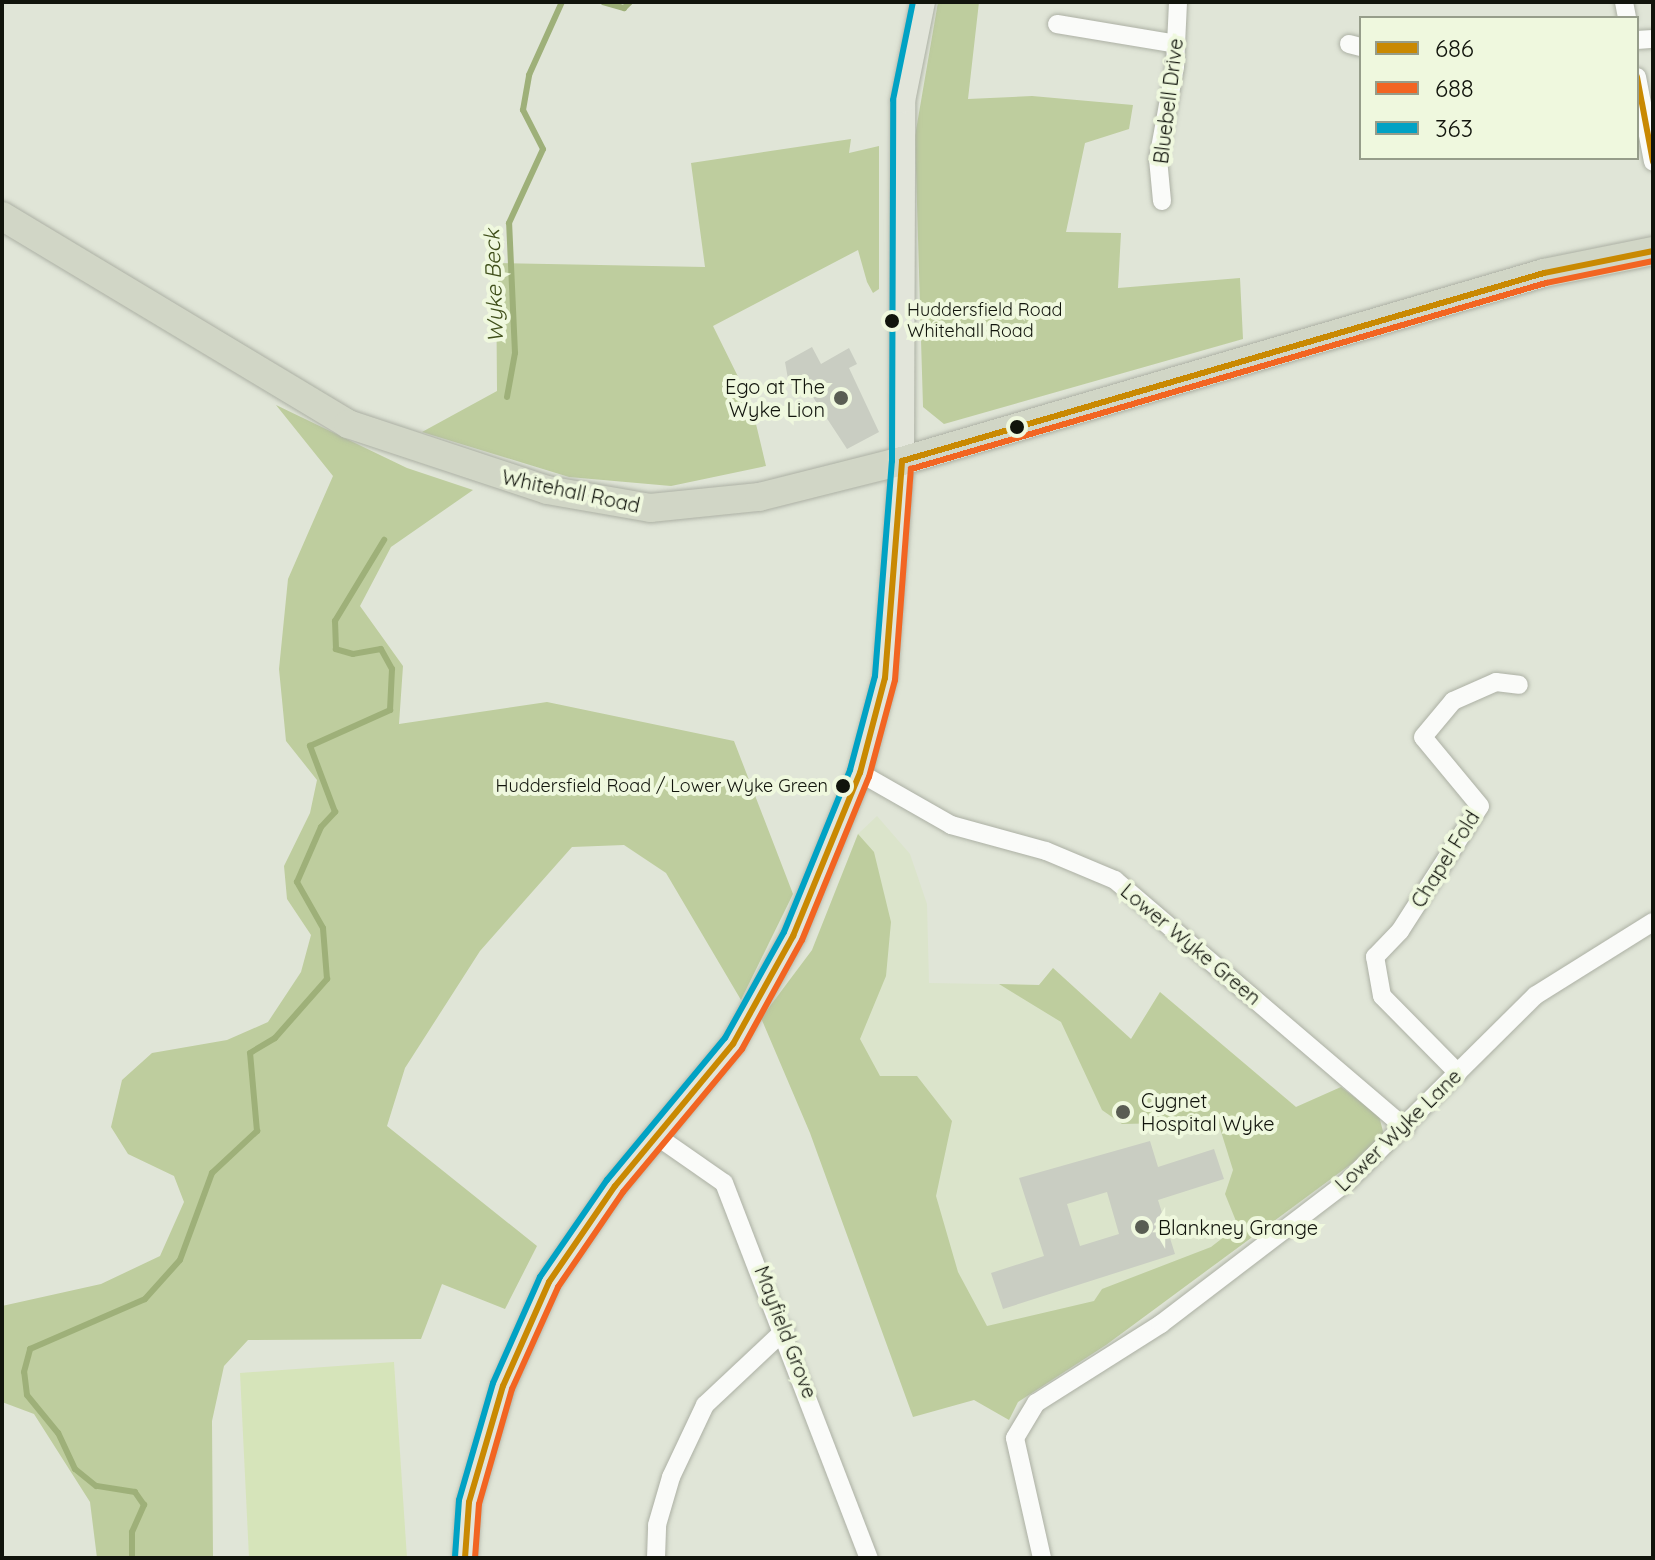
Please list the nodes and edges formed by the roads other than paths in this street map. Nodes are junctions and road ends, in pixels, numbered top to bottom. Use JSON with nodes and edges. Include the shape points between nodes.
{"nodes":[{"id":1,"x":923,"y":2,"type":"edge"},
{"id":2,"x":1178,"y":2,"type":"edge"},
{"id":3,"x":1057,"y":24,"type":"dead end"},
{"id":4,"x":1176,"y":44,"type":"junction"},
{"id":5,"x":1639,"y":88,"type":"edge"},
{"id":6,"x":1653,"y":162,"type":"edge"},
{"id":7,"x":1162,"y":201,"type":"dead end"},
{"id":8,"x":2,"y":216,"type":"edge"},
{"id":9,"x":1653,"y":251,"type":"edge"},
{"id":10,"x":902,"y":461,"type":"junction"},
{"id":11,"x":1519,"y":685,"type":"dead end"},
{"id":12,"x":860,"y":773,"type":"junction"},
{"id":13,"x":1653,"y":922,"type":"edge"},
{"id":14,"x":1458,"y":1073,"type":"junction"},
{"id":15,"x":1405,"y":1128,"type":"junction"},
{"id":16,"x":658,"y":1137,"type":"junction"},
{"id":17,"x":785,"y":1330,"type":"junction"},
{"id":18,"x":465,"y":1558,"type":"edge"},
{"id":19,"x":656,"y":1558,"type":"edge"},
{"id":20,"x":869,"y":1558,"type":"edge"},
{"id":21,"x":1042,"y":1558,"type":"edge"}],
"edges":[{"from":1,"to":10,"type":"main road","via":[[903,101]]},
{"from":2,"to":4,"type":"street","name":"Bluebell Drive"},
{"from":3,"to":4,"type":"street"},
{"from":4,"to":7,"type":"street","name":"Bluebell Drive","via":[[1158,159]]},
{"from":5,"to":6,"type":"street"},
{"from":8,"to":10,"type":"highway","name":"Whitehall Road","via":[[348,424],[547,490],[650,508],[759,497]]},
{"from":9,"to":10,"type":"highway","name":"Whitehall Road","via":[[1515,281]]},
{"from":10,"to":12,"type":"main road","via":[[885,678]]},
{"from":11,"to":14,"type":"street","name":"Chapel Fold","via":[[1496,682],[1453,701],[1423,737],[1480,806],[1400,931],[1375,957],[1382,996]]},
{"from":12,"to":15,"type":"street","name":"Lower Wyke Green","via":[[951,825],[1046,851],[1115,880]]},
{"from":12,"to":16,"type":"main road","via":[[793,936],[748,1017]]},
{"from":13,"to":14,"type":"street","name":"Lower Wyke Lane","via":[[1536,995]]},
{"from":14,"to":15,"type":"street","name":"Lower Wyke Lane"},
{"from":15,"to":21,"type":"street","name":"Lower Wyke Lane","via":[[1348,1181],[1161,1324],[1036,1403],[1020,1423],[1016,1450]]},
{"from":16,"to":17,"type":"street","name":"Mayfield Grove","via":[[724,1183]]},
{"from":16,"to":18,"type":"main road","via":[[549,1282],[503,1386],[469,1502]]},
{"from":17,"to":19,"type":"street","via":[[705,1405],[671,1477],[657,1525]]},
{"from":17,"to":20,"type":"street","name":"Mayfield Grove"}]}
